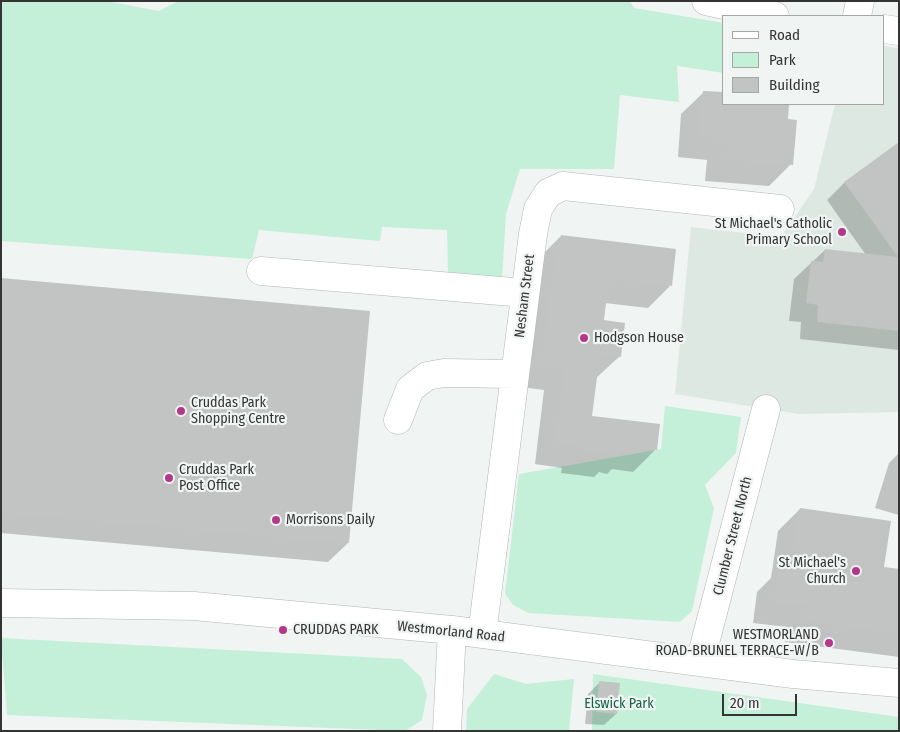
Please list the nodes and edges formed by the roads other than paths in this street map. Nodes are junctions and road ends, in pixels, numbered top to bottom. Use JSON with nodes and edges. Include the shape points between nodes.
{"nodes":[{"id":1,"x":706,"y":1,"type":"edge"},
{"id":2,"x":860,"y":1,"type":"edge"},
{"id":3,"x":769,"y":15,"type":"edge"},
{"id":4,"x":857,"y":15,"type":"edge"},
{"id":5,"x":885,"y":29,"type":"edge"},
{"id":6,"x":899,"y":31,"type":"edge"},
{"id":7,"x":780,"y":209,"type":"dead end"},
{"id":8,"x":261,"y":271,"type":"dead end"},
{"id":9,"x":525,"y":294,"type":"junction"},
{"id":10,"x":515,"y":374,"type":"junction"},
{"id":11,"x":766,"y":409,"type":"dead end"},
{"id":12,"x":398,"y":420,"type":"dead end"},
{"id":13,"x":1,"y":603,"type":"edge"},
{"id":14,"x":452,"y":630,"type":"junction"},
{"id":15,"x":482,"y":634,"type":"junction"},
{"id":16,"x":700,"y":662,"type":"junction"},
{"id":17,"x":899,"y":682,"type":"edge"},
{"id":18,"x":447,"y":731,"type":"edge"}],
"edges":[{"from":1,"to":3,"type":"street"},
{"from":2,"to":4,"type":"street"},
{"from":5,"to":6,"type":"street"},
{"from":7,"to":9,"type":"street","name":"Nesham Street","via":[[563,186],[548,193],[538,209]]},
{"from":8,"to":9,"type":"street"},
{"from":9,"to":10,"type":"street","name":"Nesham Street"},
{"from":10,"to":12,"type":"street","via":[[444,373],[428,376],[410,389]]},
{"from":10,"to":15,"type":"street","name":"Nesham Street"},
{"from":11,"to":16,"type":"street","name":"Clumber Street North"},
{"from":13,"to":14,"type":"street","name":"Westmorland Road","via":[[194,606]]},
{"from":14,"to":15,"type":"street","name":"Westmorland Road"},
{"from":14,"to":18,"type":"street"},
{"from":15,"to":16,"type":"street","name":"Westmorland Road"},
{"from":16,"to":17,"type":"street","name":"Westmorland Road","via":[[793,674]]}]}
